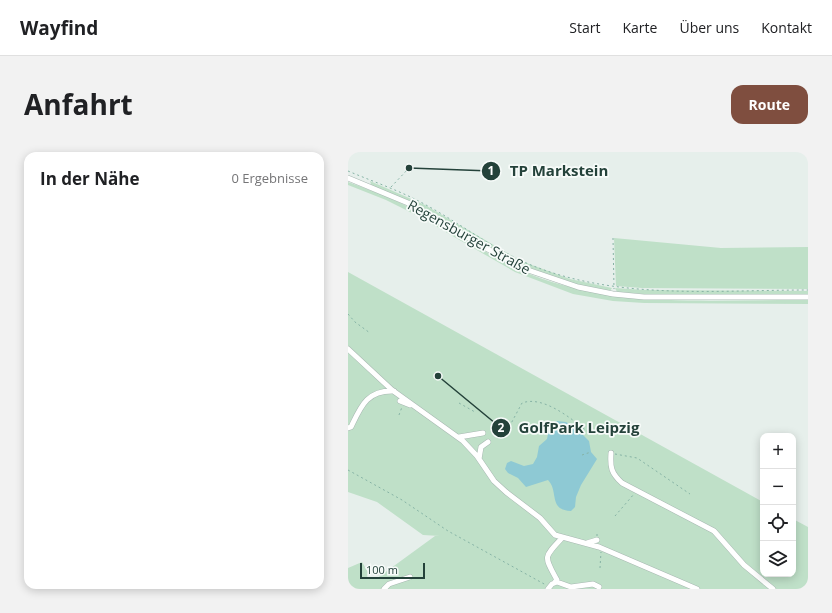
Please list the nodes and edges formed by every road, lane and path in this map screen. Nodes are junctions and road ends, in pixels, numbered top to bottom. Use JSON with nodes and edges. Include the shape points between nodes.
{"nodes":[{"id":1,"x":409,"y":168,"type":"dead end"},
{"id":2,"x":348,"y":171,"type":"edge"},
{"id":3,"x":348,"y":178,"type":"edge"},
{"id":4,"x":390,"y":187,"type":"junction"},
{"id":5,"x":613,"y":238,"type":"dead end"},
{"id":6,"x":614,"y":285,"type":"dead end"},
{"id":7,"x":808,"y":290,"type":"edge"},
{"id":8,"x":808,"y":297,"type":"edge"},
{"id":9,"x":348,"y":314,"type":"edge"},
{"id":10,"x":370,"y":333,"type":"dead end"},
{"id":11,"x":348,"y":349,"type":"edge"},
{"id":12,"x":394,"y":391,"type":"junction"},
{"id":13,"x":400,"y":401,"type":"dead end"},
{"id":14,"x":459,"y":403,"type":"dead end"},
{"id":15,"x":409,"y":404,"type":"junction"},
{"id":16,"x":417,"y":407,"type":"junction"},
{"id":17,"x":403,"y":409,"type":"dead end"},
{"id":18,"x":475,"y":412,"type":"dead end"},
{"id":19,"x":348,"y":428,"type":"edge"},
{"id":20,"x":507,"y":431,"type":"dead end"},
{"id":21,"x":588,"y":432,"type":"dead end"},
{"id":22,"x":483,"y":433,"type":"dead end"},
{"id":23,"x":458,"y":437,"type":"junction"},
{"id":24,"x":488,"y":442,"type":"dead end"},
{"id":25,"x":591,"y":452,"type":"dead end"},
{"id":26,"x":611,"y":453,"type":"joint"},
{"id":27,"x":582,"y":455,"type":"dead end"},
{"id":28,"x":479,"y":459,"type":"junction"},
{"id":29,"x":348,"y":470,"type":"edge"},
{"id":30,"x":636,"y":492,"type":"junction"},
{"id":31,"x":690,"y":494,"type":"dead end"},
{"id":32,"x":615,"y":516,"type":"dead end"},
{"id":33,"x":562,"y":538,"type":"junction"},
{"id":34,"x":597,"y":540,"type":"dead end"},
{"id":35,"x":587,"y":544,"type":"junction"},
{"id":36,"x":410,"y":578,"type":"dead end"},
{"id":37,"x":555,"y":582,"type":"junction"},
{"id":38,"x":547,"y":587,"type":"edge"},
{"id":39,"x":599,"y":587,"type":"dead end"},
{"id":40,"x":384,"y":589,"type":"edge"},
{"id":41,"x":697,"y":589,"type":"edge"},
{"id":42,"x":773,"y":589,"type":"edge"}],
"edges":[{"from":1,"to":4,"type":"path"},
{"from":2,"to":4,"type":"path"},
{"from":3,"to":8,"type":"street","name":"Regensburger Straße","via":[[408,203],[519,267],[573,286],[644,297]]},
{"from":4,"to":7,"type":"path","via":[[425,204],[511,255],[536,267],[580,281],[643,290]]},
{"from":5,"to":6,"type":"path"},
{"from":9,"to":10,"type":"path"},
{"from":11,"to":12,"type":"street"},
{"from":12,"to":16,"type":"street"},
{"from":12,"to":19,"type":"street","via":[[380,392],[367,398]]},
{"from":13,"to":15,"type":"street"},
{"from":14,"to":18,"type":"path"},
{"from":15,"to":16,"type":"street"},
{"from":15,"to":17,"type":"street"},
{"from":16,"to":23,"type":"street"},
{"from":20,"to":21,"type":"path","via":[[522,403],[532,401],[569,416]]},
{"from":22,"to":23,"type":"street"},
{"from":23,"to":28,"type":"street"},
{"from":24,"to":28,"type":"street","via":[[482,447]]},
{"from":25,"to":27,"type":"path"},
{"from":26,"to":30,"type":"street","via":[[610,467],[615,476]]},
{"from":26,"to":31,"type":"path","via":[[637,458]]},
{"from":28,"to":33,"type":"street","via":[[494,481],[540,518],[555,535]]},
{"from":29,"to":38,"type":"path","via":[[402,500],[448,532]]},
{"from":30,"to":32,"type":"path"},
{"from":30,"to":42,"type":"street","via":[[665,504],[714,531],[744,565]]},
{"from":33,"to":35,"type":"street"},
{"from":33,"to":37,"type":"street","via":[[547,558],[548,568],[557,580]]},
{"from":34,"to":35,"type":"street"},
{"from":35,"to":41,"type":"street"},
{"from":36,"to":40,"type":"street","via":[[388,584]]},
{"from":37,"to":38,"type":"street"},
{"from":37,"to":39,"type":"street","via":[[571,587],[593,584]]}]}
